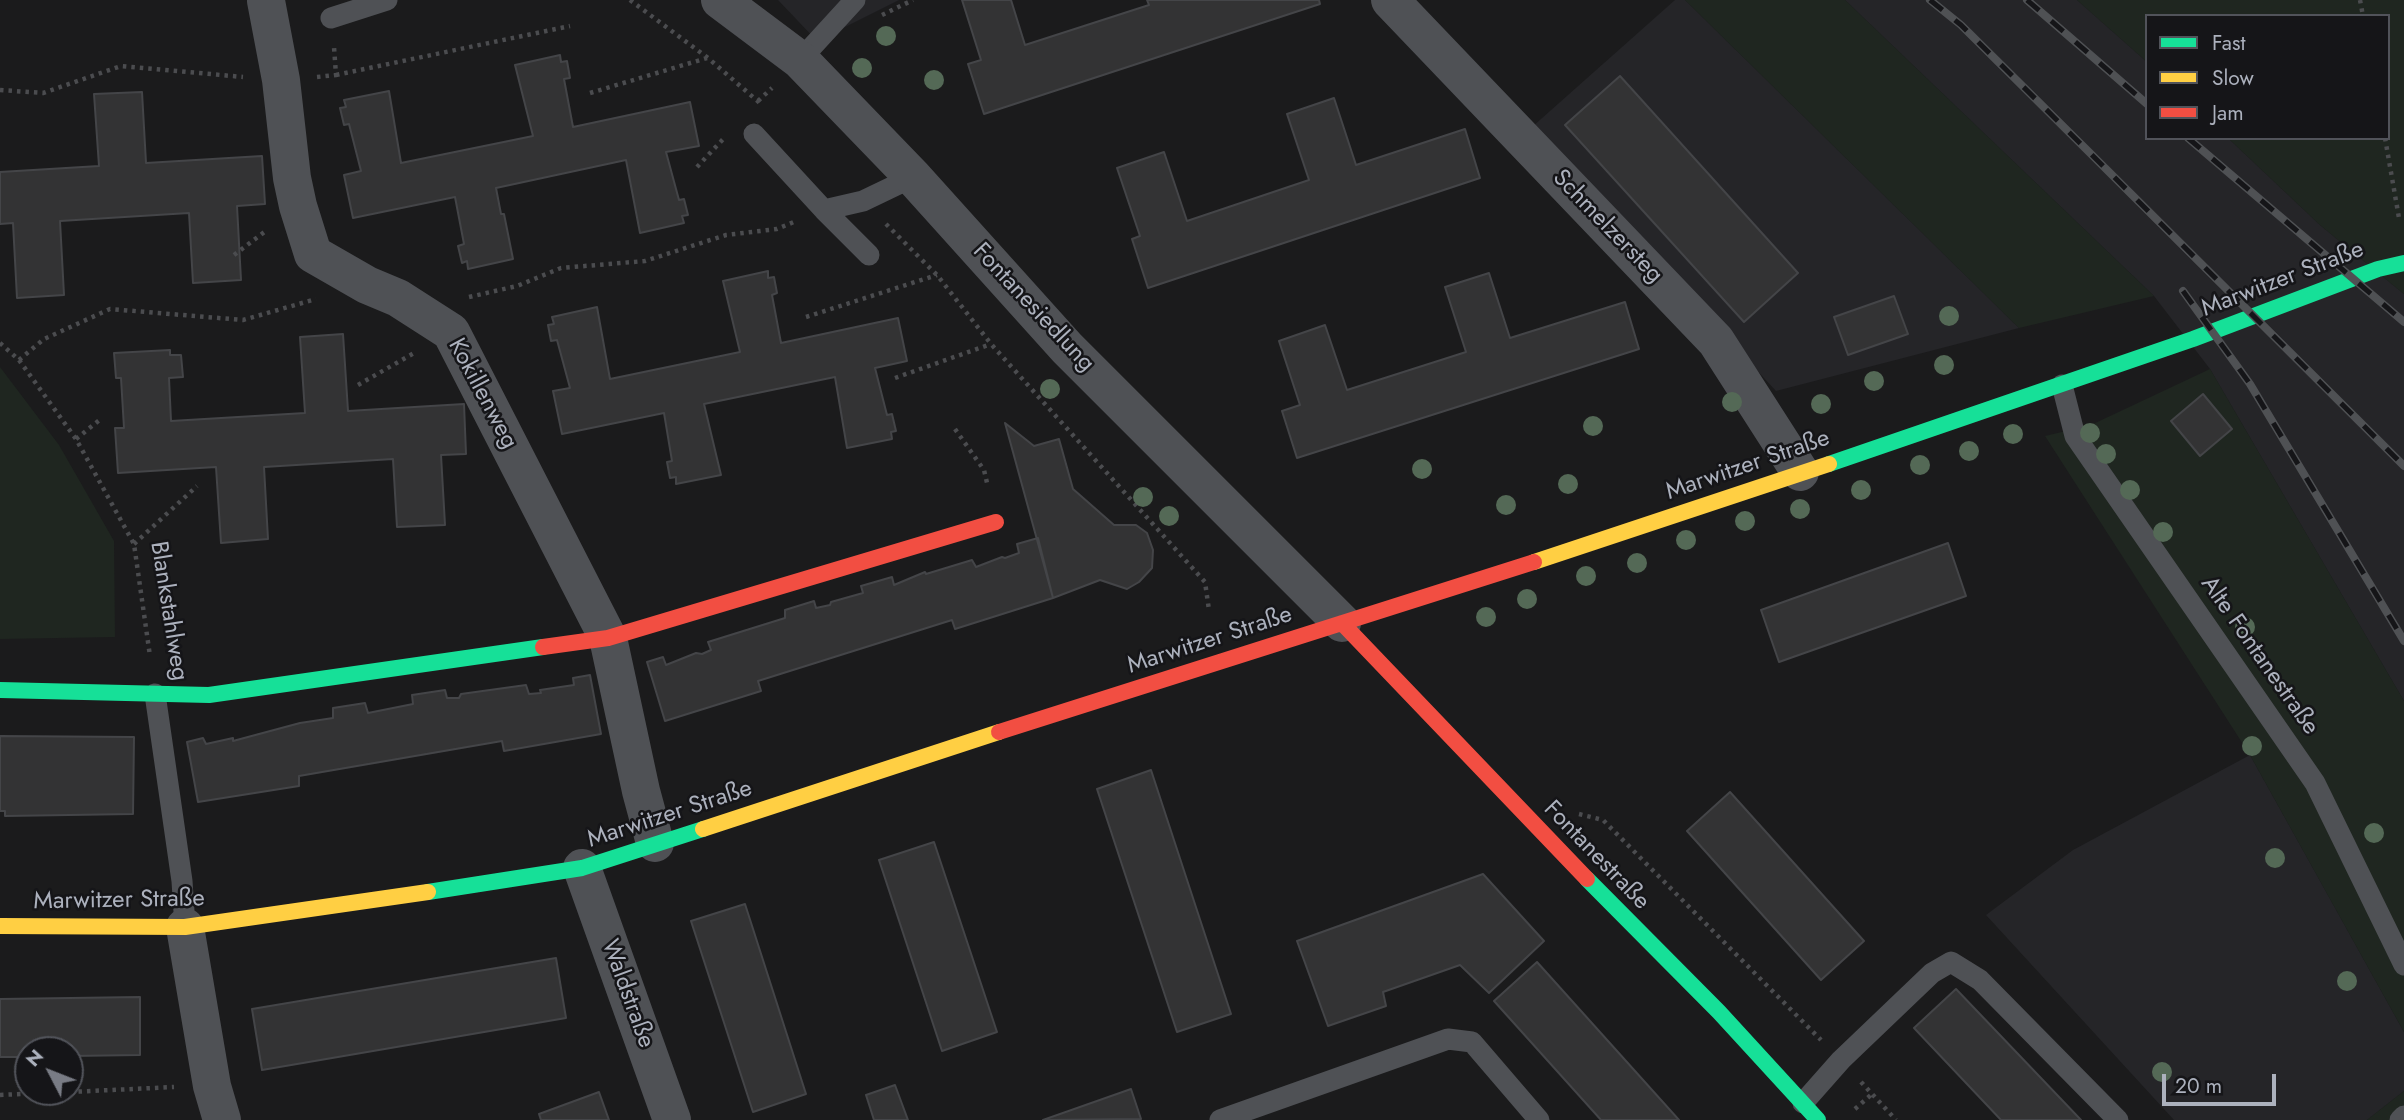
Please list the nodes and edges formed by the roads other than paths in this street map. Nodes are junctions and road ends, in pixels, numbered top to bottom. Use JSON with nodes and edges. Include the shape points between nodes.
{"nodes":[{"id":1,"x":387,"y":0,"type":"edge"},
{"id":2,"x":721,"y":0,"type":"edge"},
{"id":3,"x":855,"y":0,"type":"edge"},
{"id":4,"x":1390,"y":0,"type":"edge"},
{"id":5,"x":267,"y":2,"type":"edge"},
{"id":6,"x":331,"y":18,"type":"road end"},
{"id":7,"x":800,"y":60,"type":"junction"},
{"id":8,"x":754,"y":134,"type":"dead end"},
{"id":9,"x":914,"y":177,"type":"junction"},
{"id":10,"x":824,"y":210,"type":"junction"},
{"id":11,"x":869,"y":255,"type":"dead end"},
{"id":12,"x":2404,"y":263,"type":"edge"},
{"id":13,"x":2062,"y":385,"type":"junction"},
{"id":14,"x":1800,"y":472,"type":"junction"},
{"id":15,"x":996,"y":522,"type":"road end"},
{"id":16,"x":1342,"y":623,"type":"junction"},
{"id":17,"x":608,"y":638,"type":"junction"},
{"id":18,"x":0,"y":690,"type":"edge"},
{"id":19,"x":155,"y":694,"type":"junction"},
{"id":20,"x":655,"y":843,"type":"junction"},
{"id":21,"x":582,"y":868,"type":"junction"},
{"id":22,"x":0,"y":926,"type":"edge"},
{"id":23,"x":185,"y":926,"type":"junction"},
{"id":24,"x":2404,"y":965,"type":"edge"},
{"id":25,"x":217,"y":1103,"type":"edge"},
{"id":26,"x":1803,"y":1103,"type":"junction"},
{"id":27,"x":2404,"y":1116,"type":"edge"},
{"id":28,"x":672,"y":1120,"type":"edge"},
{"id":29,"x":1220,"y":1120,"type":"edge"},
{"id":30,"x":1539,"y":1120,"type":"edge"},
{"id":31,"x":1818,"y":1120,"type":"edge"},
{"id":32,"x":2118,"y":1120,"type":"edge"},
{"id":33,"x":2400,"y":1120,"type":"edge"}],
"edges":[{"from":1,"to":6,"type":"lane"},
{"from":2,"to":7,"type":"street","name":"Fontanesiedlung"},
{"from":3,"to":7,"type":"lane"},
{"from":4,"to":14,"type":"street","name":"Schmelzersteg","via":[[1716,341]]},
{"from":5,"to":17,"type":"street","name":"Kokillenweg","via":[[292,178],[313,254],[398,298],[457,314]]},
{"from":7,"to":9,"type":"street","name":"Fontanesiedlung"},
{"from":8,"to":10,"type":"lane"},
{"from":9,"to":10,"type":"lane","via":[[863,201]]},
{"from":9,"to":16,"type":"street","name":"Fontanesiedlung","via":[[1068,348]]},
{"from":10,"to":11,"type":"lane"},
{"from":12,"to":13,"type":"main road","name":"Marwitzer Straße"},
{"from":13,"to":14,"type":"main road","name":"Marwitzer Straße"},
{"from":13,"to":24,"type":"lane","name":"Alte Fontanestraße","via":[[2075,436],[2315,783]]},
{"from":14,"to":16,"type":"main road","name":"Marwitzer Straße"},
{"from":15,"to":17,"type":"main road"},
{"from":16,"to":20,"type":"main road","name":"Marwitzer Straße"},
{"from":16,"to":26,"type":"main road","name":"Fontanestraße"},
{"from":17,"to":19,"type":"main road","via":[[209,695]]},
{"from":17,"to":20,"type":"street","name":"Kokillenweg"},
{"from":18,"to":19,"type":"main road"},
{"from":19,"to":23,"type":"lane","name":"Blankstahlweg"},
{"from":20,"to":21,"type":"main road","name":"Marwitzer Straße"},
{"from":21,"to":23,"type":"main road","name":"Marwitzer Straße"},
{"from":21,"to":28,"type":"street","name":"Waldstraße"},
{"from":22,"to":23,"type":"main road","name":"Marwitzer Straße"},
{"from":23,"to":25,"type":"street"},
{"from":26,"to":31,"type":"main road","name":"Fontanestraße"},
{"from":26,"to":32,"type":"lane","via":[[1932,973],[1951,962],[1980,980]]},
{"from":27,"to":33,"type":"lane"},
{"from":29,"to":30,"type":"lane","via":[[1448,1040],[1472,1042]]}]}
